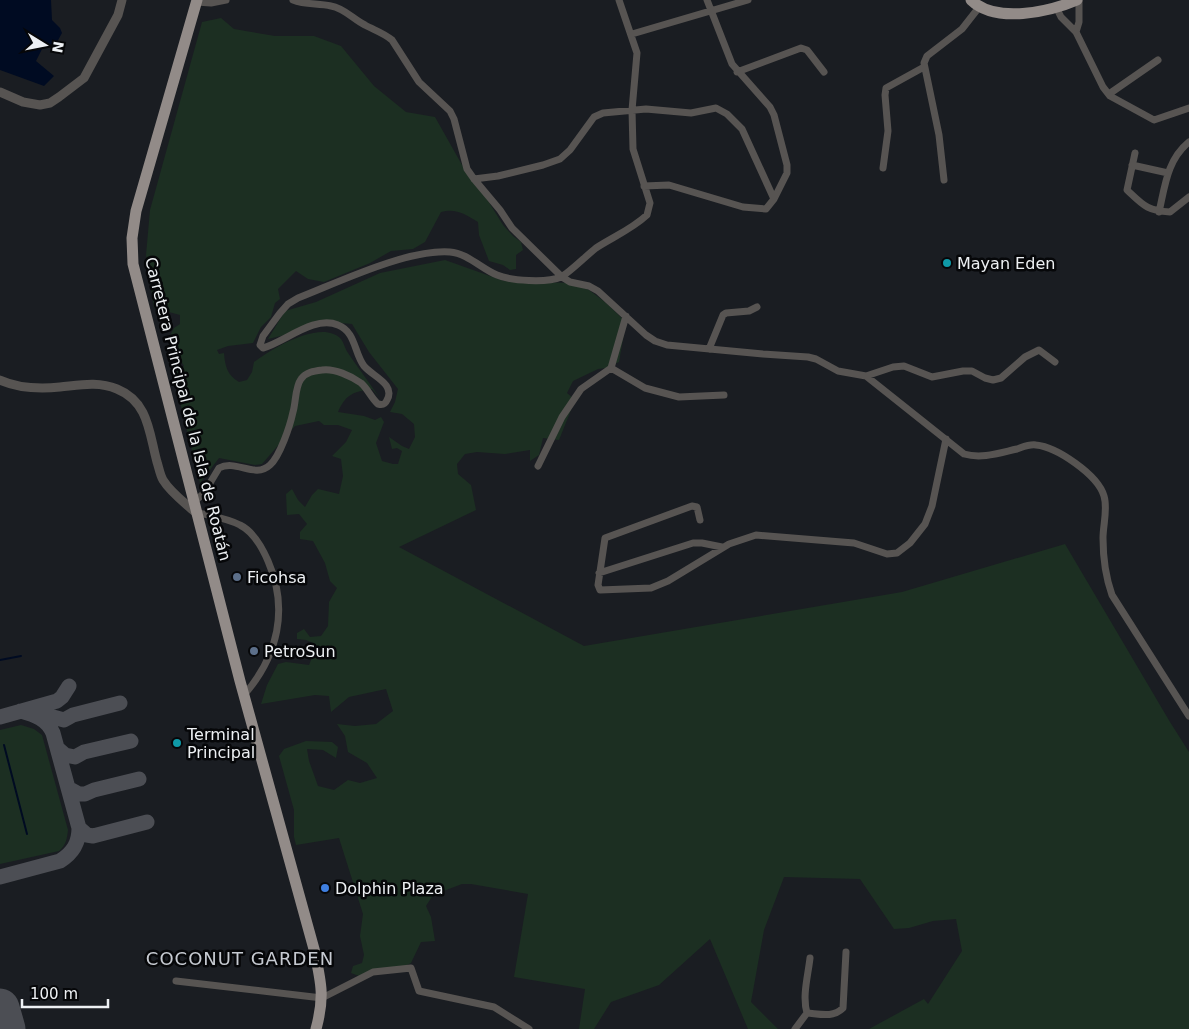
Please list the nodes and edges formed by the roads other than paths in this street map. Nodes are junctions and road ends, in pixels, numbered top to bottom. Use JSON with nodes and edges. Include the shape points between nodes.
{"nodes":[{"id":1,"x":122,"y":0,"type":"edge"},
{"id":2,"x":226,"y":0,"type":"edge"},
{"id":3,"x":292,"y":0,"type":"edge"},
{"id":4,"x":619,"y":0,"type":"edge"},
{"id":5,"x":707,"y":0,"type":"edge"},
{"id":6,"x":748,"y":0,"type":"edge"},
{"id":7,"x":1078,"y":0,"type":"edge"},
{"id":8,"x":196,"y":1,"type":"edge"},
{"id":9,"x":975,"y":3,"type":"edge"},
{"id":10,"x":1056,"y":7,"type":"junction"},
{"id":11,"x":711,"y":11,"type":"junction"},
{"id":12,"x":1076,"y":32,"type":"junction"},
{"id":13,"x":632,"y":34,"type":"junction"},
{"id":14,"x":1158,"y":60,"type":"dead end"},
{"id":15,"x":924,"y":67,"type":"junction"},
{"id":16,"x":737,"y":72,"type":"junction"},
{"id":17,"x":824,"y":72,"type":"dead end"},
{"id":18,"x":0,"y":92,"type":"edge"},
{"id":19,"x":1108,"y":94,"type":"junction"},
{"id":20,"x":1189,"y":108,"type":"edge"},
{"id":21,"x":632,"y":110,"type":"junction"},
{"id":22,"x":1189,"y":142,"type":"edge"},
{"id":23,"x":1135,"y":153,"type":"dead end"},
{"id":24,"x":1132,"y":165,"type":"junction"},
{"id":25,"x":883,"y":168,"type":"dead end"},
{"id":26,"x":1168,"y":173,"type":"junction"},
{"id":27,"x":474,"y":179,"type":"junction"},
{"id":28,"x":944,"y":180,"type":"dead end"},
{"id":29,"x":644,"y":186,"type":"junction"},
{"id":30,"x":1189,"y":197,"type":"edge"},
{"id":31,"x":774,"y":199,"type":"junction"},
{"id":32,"x":1159,"y":212,"type":"junction"},
{"id":33,"x":562,"y":277,"type":"junction"},
{"id":34,"x":757,"y":307,"type":"dead end"},
{"id":35,"x":626,"y":316,"type":"junction"},
{"id":36,"x":709,"y":349,"type":"junction"},
{"id":37,"x":1055,"y":362,"type":"dead end"},
{"id":38,"x":611,"y":368,"type":"junction"},
{"id":39,"x":866,"y":376,"type":"junction"},
{"id":40,"x":0,"y":380,"type":"edge"},
{"id":41,"x":724,"y":395,"type":"dead end"},
{"id":42,"x":946,"y":439,"type":"junction"},
{"id":43,"x":538,"y":466,"type":"dead end"},
{"id":44,"x":195,"y":507,"type":"junction"},
{"id":45,"x":700,"y":520,"type":"dead end"},
{"id":46,"x":722,"y":547,"type":"junction"},
{"id":47,"x":599,"y":573,"type":"junction"},
{"id":48,"x":244,"y":695,"type":"junction"},
{"id":49,"x":1189,"y":716,"type":"edge"},
{"id":50,"x":846,"y":952,"type":"dead end"},
{"id":51,"x":810,"y":958,"type":"dead end"},
{"id":52,"x":176,"y":982,"type":"dead end"},
{"id":53,"x":322,"y":998,"type":"junction"},
{"id":54,"x":807,"y":1014,"type":"junction"},
{"id":55,"x":316,"y":1029,"type":"edge"},
{"id":56,"x":529,"y":1029,"type":"edge"},
{"id":57,"x":795,"y":1029,"type":"edge"}],
"edges":[{"from":1,"to":18,"type":"street","via":[[118,15],[84,78],[50,103],[40,105]]},
{"from":2,"to":8,"type":"street"},
{"from":3,"to":27,"type":"street","via":[[342,10],[392,40],[419,82],[450,111]]},
{"from":4,"to":13,"type":"street"},
{"from":5,"to":11,"type":"street"},
{"from":6,"to":11,"type":"street"},
{"from":7,"to":10,"type":"main road"},
{"from":7,"to":12,"type":"street"},
{"from":8,"to":44,"type":"main road","name":"Carretera Principal de la Isla de Roatán","via":[[136,211],[132,238],[139,292]]},
{"from":9,"to":10,"type":"main road","via":[[999,13],[1018,14]]},
{"from":9,"to":15,"type":"street","via":[[962,29],[927,56]]},
{"from":10,"to":12,"type":"street"},
{"from":11,"to":13,"type":"street"},
{"from":11,"to":16,"type":"street"},
{"from":12,"to":19,"type":"street"},
{"from":13,"to":21,"type":"street","via":[[638,58]]},
{"from":14,"to":19,"type":"street"},
{"from":15,"to":25,"type":"street","via":[[886,88],[888,131]]},
{"from":15,"to":28,"type":"street","via":[[939,135]]},
{"from":16,"to":17,"type":"street","via":[[801,48],[807,50]]},
{"from":16,"to":31,"type":"street","via":[[774,115],[787,165],[787,173]]},
{"from":19,"to":20,"type":"street","via":[[1154,120]]},
{"from":21,"to":27,"type":"street","via":[[594,117],[560,159],[543,166]]},
{"from":21,"to":29,"type":"street","via":[[633,149]]},
{"from":21,"to":31,"type":"street","via":[[691,113],[716,108],[722,110],[742,130]]},
{"from":22,"to":26,"type":"street","via":[[1176,155]]},
{"from":23,"to":24,"type":"street"},
{"from":24,"to":26,"type":"street"},
{"from":24,"to":32,"type":"street","via":[[1127,190],[1142,204]]},
{"from":26,"to":32,"type":"street"},
{"from":27,"to":33,"type":"street","via":[[512,228]]},
{"from":29,"to":31,"type":"street","via":[[669,185],[764,210]]},
{"from":29,"to":33,"type":"street","via":[[650,203],[647,215],[597,248]]},
{"from":30,"to":32,"type":"street","via":[[1170,212]]},
{"from":33,"to":35,"type":"street","via":[[598,291]]},
{"from":33,"to":44,"type":"street","via":[[516,280],[496,274],[459,253],[442,252],[386,264],[288,304],[263,336],[260,345],[263,348],[312,326],[336,324],[344,327],[365,367],[387,386],[390,391],[388,398],[385,403],[378,404],[359,382],[328,369],[306,374],[298,386],[288,429],[271,464],[256,471],[229,465],[219,468]]},
{"from":34,"to":36,"type":"street","via":[[723,315]]},
{"from":35,"to":36,"type":"street","via":[[655,341]]},
{"from":35,"to":38,"type":"street"},
{"from":36,"to":39,"type":"street","via":[[808,357],[838,371]]},
{"from":37,"to":39,"type":"street","via":[[1039,350],[1025,357],[1002,378],[993,380],[972,371],[932,377],[904,366]]},
{"from":38,"to":41,"type":"street","via":[[645,388],[679,397]]},
{"from":38,"to":43,"type":"street","via":[[582,389],[562,418]]},
{"from":39,"to":42,"type":"street"},
{"from":40,"to":44,"type":"street","via":[[26,387],[100,384],[131,396],[141,407],[148,423],[162,479],[174,494]]},
{"from":42,"to":46,"type":"street","via":[[932,506],[910,543],[897,553],[887,554],[854,543],[756,535]]},
{"from":42,"to":49,"type":"street","via":[[964,454],[972,456],[996,454],[1033,444],[1053,449],[1078,464],[1098,485],[1104,495],[1103,539],[1110,590]]},
{"from":44,"to":48,"type":"main road","name":"Carretera Principal de la Isla de Roatán"},
{"from":44,"to":48,"type":"street","via":[[240,525],[254,536],[274,575],[279,604],[277,633],[256,681]]},
{"from":45,"to":47,"type":"street","via":[[697,508],[692,506],[605,538]]},
{"from":46,"to":47,"type":"street","via":[[693,543]]},
{"from":46,"to":47,"type":"street","via":[[651,588],[600,590]]},
{"from":48,"to":53,"type":"main road","name":"Carretera Principal de la Isla de Roatán","via":[[314,949]]},
{"from":50,"to":54,"type":"street","via":[[842,1008],[832,1015]]},
{"from":51,"to":54,"type":"street"},
{"from":52,"to":53,"type":"street"},
{"from":53,"to":55,"type":"main road","name":"Carretera Principal de la Isla de Roatán"},
{"from":53,"to":56,"type":"street","via":[[373,972],[411,968],[419,991],[494,1007]]},
{"from":54,"to":57,"type":"street"}]}
